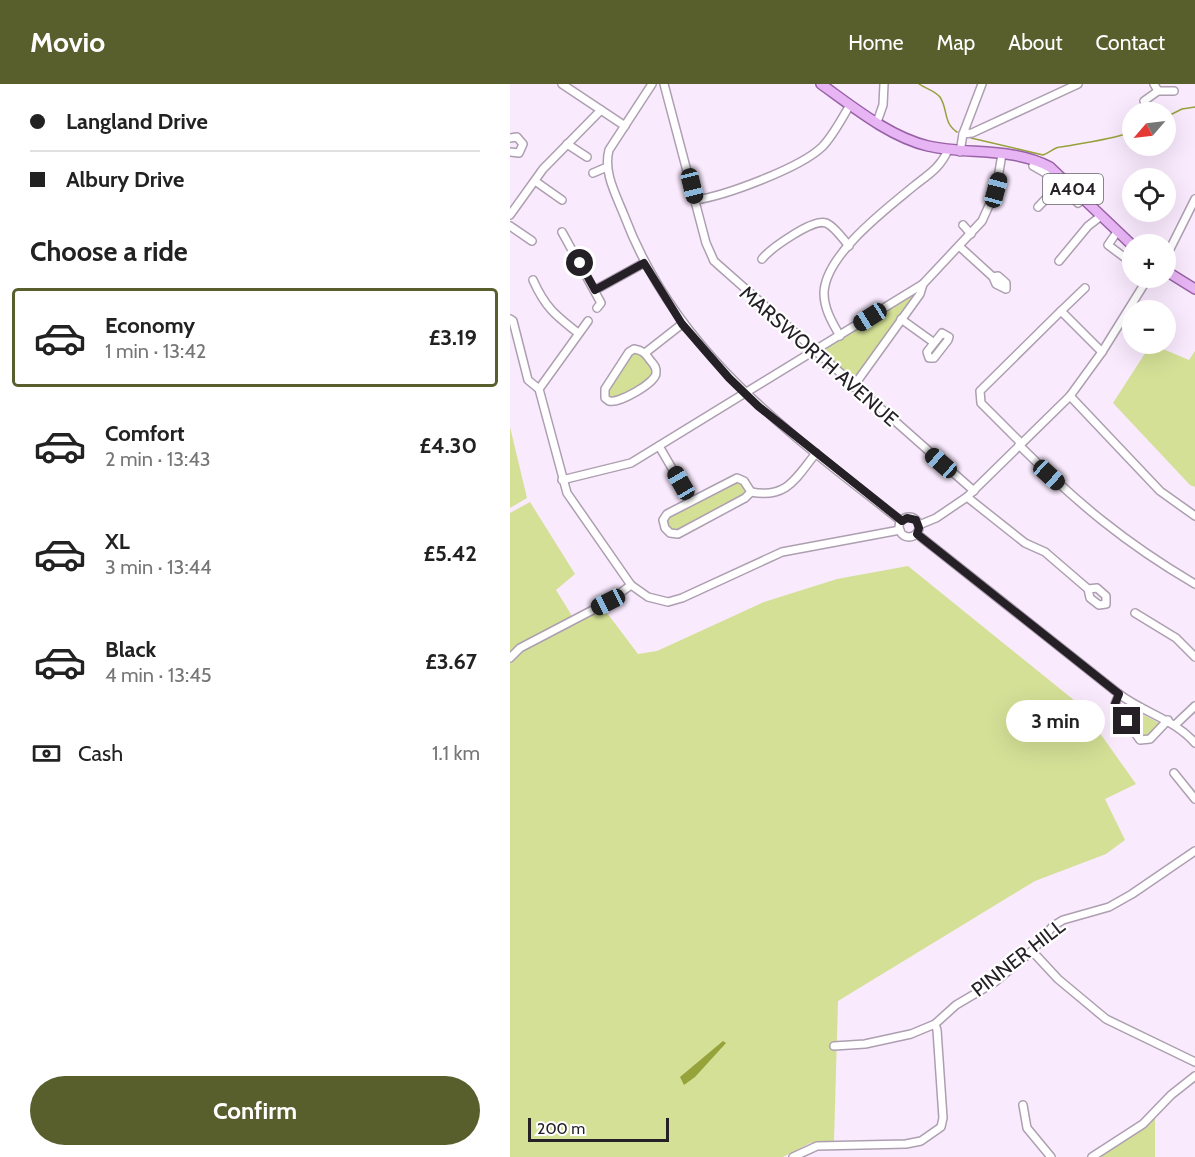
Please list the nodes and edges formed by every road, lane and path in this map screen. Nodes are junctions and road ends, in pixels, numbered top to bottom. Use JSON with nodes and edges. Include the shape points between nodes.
{"nodes":[{"id":1,"x":652,"y":84,"type":"edge"},
{"id":2,"x":664,"y":84,"type":"edge"},
{"id":3,"x":821,"y":84,"type":"edge"},
{"id":4,"x":884,"y":84,"type":"edge"},
{"id":5,"x":982,"y":84,"type":"edge"},
{"id":6,"x":1078,"y":84,"type":"edge"},
{"id":7,"x":566,"y":85,"type":"edge"},
{"id":8,"x":1156,"y":87,"type":"edge"},
{"id":9,"x":1174,"y":91,"type":"dead end"},
{"id":10,"x":1144,"y":101,"type":"dead end"},
{"id":11,"x":850,"y":105,"type":"junction"},
{"id":12,"x":601,"y":110,"type":"junction"},
{"id":13,"x":877,"y":122,"type":"junction"},
{"id":14,"x":624,"y":126,"type":"junction"},
{"id":15,"x":963,"y":134,"type":"junction"},
{"id":16,"x":510,"y":135,"type":"edge"},
{"id":17,"x":567,"y":144,"type":"junction"},
{"id":18,"x":948,"y":150,"type":"junction"},
{"id":19,"x":510,"y":152,"type":"edge"},
{"id":20,"x":960,"y":152,"type":"junction"},
{"id":21,"x":1002,"y":154,"type":"junction"},
{"id":22,"x":587,"y":158,"type":"dead end"},
{"id":23,"x":1038,"y":161,"type":"junction"},
{"id":24,"x":607,"y":167,"type":"junction"},
{"id":25,"x":593,"y":173,"type":"dead end"},
{"id":26,"x":535,"y":181,"type":"junction"},
{"id":27,"x":1059,"y":185,"type":"junction"},
{"id":28,"x":1083,"y":199,"type":"junction"},
{"id":29,"x":1195,"y":199,"type":"edge"},
{"id":30,"x":562,"y":200,"type":"dead end"},
{"id":31,"x":695,"y":200,"type":"junction"},
{"id":32,"x":1038,"y":207,"type":"dead end"},
{"id":33,"x":510,"y":215,"type":"edge"},
{"id":34,"x":1101,"y":216,"type":"junction"},
{"id":35,"x":963,"y":225,"type":"dead end"},
{"id":36,"x":510,"y":226,"type":"edge"},
{"id":37,"x":562,"y":232,"type":"dead end"},
{"id":38,"x":1117,"y":232,"type":"junction"},
{"id":39,"x":971,"y":234,"type":"junction"},
{"id":40,"x":1122,"y":236,"type":"edge"},
{"id":41,"x":1176,"y":237,"type":"edge"},
{"id":42,"x":532,"y":242,"type":"dead end"},
{"id":43,"x":849,"y":246,"type":"junction"},
{"id":44,"x":959,"y":246,"type":"junction"},
{"id":45,"x":1122,"y":256,"type":"edge"},
{"id":46,"x":762,"y":259,"type":"dead end"},
{"id":47,"x":1059,"y":261,"type":"dead end"},
{"id":48,"x":644,"y":263,"type":"junction"},
{"id":49,"x":993,"y":277,"type":"dead end"},
{"id":50,"x":1176,"y":277,"type":"edge"},
{"id":51,"x":532,"y":280,"type":"dead end"},
{"id":52,"x":923,"y":284,"type":"junction"},
{"id":53,"x":1085,"y":288,"type":"dead end"},
{"id":54,"x":1142,"y":288,"type":"edge"},
{"id":55,"x":1195,"y":289,"type":"edge"},
{"id":56,"x":595,"y":290,"type":"junction"},
{"id":57,"x":901,"y":298,"type":"junction"},
{"id":58,"x":599,"y":305,"type":"dead end"},
{"id":59,"x":911,"y":308,"type":"junction"},
{"id":60,"x":1061,"y":311,"type":"junction"},
{"id":61,"x":510,"y":319,"type":"edge"},
{"id":62,"x":901,"y":319,"type":"junction"},
{"id":63,"x":588,"y":321,"type":"dead end"},
{"id":64,"x":682,"y":324,"type":"junction"},
{"id":65,"x":578,"y":333,"type":"junction"},
{"id":66,"x":840,"y":336,"type":"junction"},
{"id":67,"x":933,"y":342,"type":"dead end"},
{"id":68,"x":814,"y":351,"type":"junction"},
{"id":69,"x":1102,"y":352,"type":"junction"},
{"id":70,"x":645,"y":353,"type":"junction"},
{"id":71,"x":854,"y":387,"type":"junction"},
{"id":72,"x":539,"y":388,"type":"junction"},
{"id":73,"x":744,"y":394,"type":"junction"},
{"id":74,"x":1070,"y":396,"type":"junction"},
{"id":75,"x":1020,"y":444,"type":"junction"},
{"id":76,"x":659,"y":446,"type":"junction"},
{"id":77,"x":816,"y":453,"type":"junction"},
{"id":78,"x":562,"y":480,"type":"junction"},
{"id":79,"x":974,"y":491,"type":"junction"},
{"id":80,"x":751,"y":492,"type":"junction"},
{"id":81,"x":968,"y":497,"type":"junction"},
{"id":82,"x":691,"y":501,"type":"junction"},
{"id":83,"x":1195,"y":516,"type":"edge"},
{"id":84,"x":902,"y":521,"type":"junction"},
{"id":85,"x":919,"y":525,"type":"junction"},
{"id":86,"x":900,"y":530,"type":"junction"},
{"id":87,"x":917,"y":534,"type":"junction"},
{"id":88,"x":1195,"y":584,"type":"edge"},
{"id":89,"x":631,"y":585,"type":"junction"},
{"id":90,"x":1088,"y":590,"type":"dead end"},
{"id":91,"x":1135,"y":613,"type":"dead end"},
{"id":92,"x":1195,"y":657,"type":"edge"},
{"id":93,"x":510,"y":658,"type":"edge"},
{"id":94,"x":1119,"y":694,"type":"junction"},
{"id":95,"x":1195,"y":706,"type":"edge"},
{"id":96,"x":1168,"y":720,"type":"junction"},
{"id":97,"x":1176,"y":724,"type":"junction"},
{"id":98,"x":1195,"y":743,"type":"edge"},
{"id":99,"x":1174,"y":773,"type":"dead end"},
{"id":100,"x":1195,"y":799,"type":"edge"},
{"id":101,"x":1195,"y":851,"type":"edge"},
{"id":102,"x":1032,"y":951,"type":"junction"},
{"id":103,"x":935,"y":1024,"type":"junction"},
{"id":104,"x":834,"y":1046,"type":"dead end"},
{"id":105,"x":1195,"y":1062,"type":"edge"},
{"id":106,"x":1195,"y":1076,"type":"edge"},
{"id":107,"x":1023,"y":1105,"type":"dead end"},
{"id":108,"x":809,"y":1154,"type":"edge"},
{"id":109,"x":793,"y":1157,"type":"edge"},
{"id":110,"x":1051,"y":1157,"type":"edge"},
{"id":111,"x":1092,"y":1157,"type":"edge"}],
"edges":[{"from":1,"to":14,"type":"street"},
{"from":2,"to":31,"type":"street","name":"MARSWORTH AVENUE"},
{"from":3,"to":11,"type":"main road","number":"A404"},
{"from":4,"to":13,"type":"street"},
{"from":5,"to":15,"type":"street"},
{"from":6,"to":15,"type":"street","via":[[972,134]]},
{"from":7,"to":12,"type":"street"},
{"from":8,"to":9,"type":"street"},
{"from":8,"to":10,"type":"street"},
{"from":11,"to":13,"type":"main road","number":"A404"},
{"from":11,"to":31,"type":"street","via":[[818,150],[749,184]]},
{"from":12,"to":14,"type":"street"},
{"from":12,"to":17,"type":"street"},
{"from":13,"to":18,"type":"main road","number":"A404","via":[[926,146]]},
{"from":14,"to":24,"type":"street","via":[[609,150]]},
{"from":15,"to":20,"type":"street"},
{"from":16,"to":19,"type":"street","via":[[524,144],[519,153]]},
{"from":17,"to":22,"type":"street"},
{"from":17,"to":26,"type":"street"},
{"from":18,"to":20,"type":"main road","number":"A404"},
{"from":18,"to":43,"type":"street","via":[[938,168]]},
{"from":20,"to":21,"type":"main road","number":"A404"},
{"from":21,"to":23,"type":"main road","number":"A404"},
{"from":21,"to":39,"type":"street","via":[[992,203]]},
{"from":23,"to":27,"type":"street","via":[[1033,166]]},
{"from":23,"to":28,"type":"main road","number":"A404","via":[[1050,167]]},
{"from":24,"to":25,"type":"street"},
{"from":24,"to":48,"type":"street"},
{"from":26,"to":30,"type":"street"},
{"from":26,"to":33,"type":"street"},
{"from":27,"to":28,"type":"street","via":[[1078,203]]},
{"from":27,"to":32,"type":"street"},
{"from":28,"to":34,"type":"main road","number":"A404"},
{"from":29,"to":41,"type":"street"},
{"from":31,"to":68,"type":"street","name":"MARSWORTH AVENUE","via":[[714,261]]},
{"from":34,"to":38,"type":"main road","number":"A404"},
{"from":34,"to":47,"type":"street"},
{"from":35,"to":39,"type":"street"},
{"from":36,"to":42,"type":"street"},
{"from":37,"to":56,"type":"street"},
{"from":38,"to":40,"type":"main road","number":"A404"},
{"from":38,"to":45,"type":"street","via":[[1108,245]]},
{"from":39,"to":44,"type":"street"},
{"from":43,"to":46,"type":"street","via":[[829,224],[819,222],[776,245]]},
{"from":43,"to":66,"type":"street","via":[[827,274],[824,292],[828,315]]},
{"from":44,"to":49,"type":"street"},
{"from":44,"to":52,"type":"street"},
{"from":48,"to":56,"type":"street"},
{"from":48,"to":64,"type":"street"},
{"from":50,"to":55,"type":"main road"},
{"from":51,"to":65,"type":"street","via":[[551,312]]},
{"from":52,"to":57,"type":"street"},
{"from":52,"to":59,"type":"street"},
{"from":53,"to":60,"type":"street"},
{"from":54,"to":69,"type":"street"},
{"from":56,"to":58,"type":"street"},
{"from":57,"to":59,"type":"street"},
{"from":57,"to":66,"type":"street"},
{"from":59,"to":62,"type":"street"},
{"from":60,"to":69,"type":"street"},
{"from":60,"to":75,"type":"street","via":[[980,391],[981,403]]},
{"from":61,"to":72,"type":"street","via":[[528,380]]},
{"from":62,"to":67,"type":"street"},
{"from":62,"to":71,"type":"street"},
{"from":63,"to":65,"type":"street"},
{"from":64,"to":70,"type":"street"},
{"from":64,"to":73,"type":"street"},
{"from":65,"to":72,"type":"street"},
{"from":66,"to":68,"type":"street"},
{"from":68,"to":71,"type":"street","name":"MARSWORTH AVENUE"},
{"from":68,"to":73,"type":"street"},
{"from":69,"to":74,"type":"street"},
{"from":70,"to":70,"type":"street","via":[[656,368],[653,380],[617,402],[605,398],[605,389],[629,352],[634,349]]},
{"from":71,"to":79,"type":"street","name":"MARSWORTH AVENUE"},
{"from":72,"to":78,"type":"street"},
{"from":73,"to":76,"type":"street"},
{"from":73,"to":77,"type":"street"},
{"from":74,"to":75,"type":"street"},
{"from":74,"to":83,"type":"street","via":[[1160,491]]},
{"from":75,"to":79,"type":"street"},
{"from":75,"to":88,"type":"street","via":[[1107,527]]},
{"from":76,"to":78,"type":"street","via":[[615,469]]},
{"from":76,"to":82,"type":"street"},
{"from":77,"to":80,"type":"street","via":[[791,485],[765,495]]},
{"from":77,"to":84,"type":"street"},
{"from":78,"to":89,"type":"street"},
{"from":79,"to":81,"type":"street"},
{"from":80,"to":82,"type":"street","via":[[737,478]]},
{"from":80,"to":82,"type":"street","via":[[678,534],[670,533],[663,520]]},
{"from":81,"to":85,"type":"street"},
{"from":81,"to":90,"type":"street","via":[[1025,543],[1045,552]]},
{"from":84,"to":85,"type":"street","via":[[910,517]]},
{"from":84,"to":86,"type":"street"},
{"from":85,"to":87,"type":"street"},
{"from":86,"to":87,"type":"street","via":[[908,537]]},
{"from":86,"to":89,"type":"street","via":[[782,552],[668,602],[648,597]]},
{"from":87,"to":94,"type":"street"},
{"from":89,"to":93,"type":"street","via":[[608,602],[520,648]]},
{"from":91,"to":92,"type":"street","via":[[1176,638]]},
{"from":94,"to":96,"type":"street"},
{"from":94,"to":96,"type":"street","via":[[1115,704],[1140,740],[1150,739]]},
{"from":95,"to":97,"type":"street"},
{"from":96,"to":97,"type":"street"},
{"from":97,"to":98,"type":"street"},
{"from":99,"to":100,"type":"street"},
{"from":101,"to":102,"type":"street","name":"PINNER HILL","via":[[1118,902],[1053,926]]},
{"from":102,"to":103,"type":"street","name":"PINNER HILL"},
{"from":102,"to":105,"type":"street","via":[[1058,979],[1106,1019]]},
{"from":103,"to":104,"type":"street","name":"PINNER HILL","via":[[911,1034]]},
{"from":103,"to":108,"type":"street","via":[[943,1118],[940,1128],[921,1141],[906,1144],[817,1146]]},
{"from":106,"to":111,"type":"street","via":[[1143,1124]]},
{"from":107,"to":110,"type":"street","via":[[1027,1128]]},
{"from":108,"to":109,"type":"street"}]}
